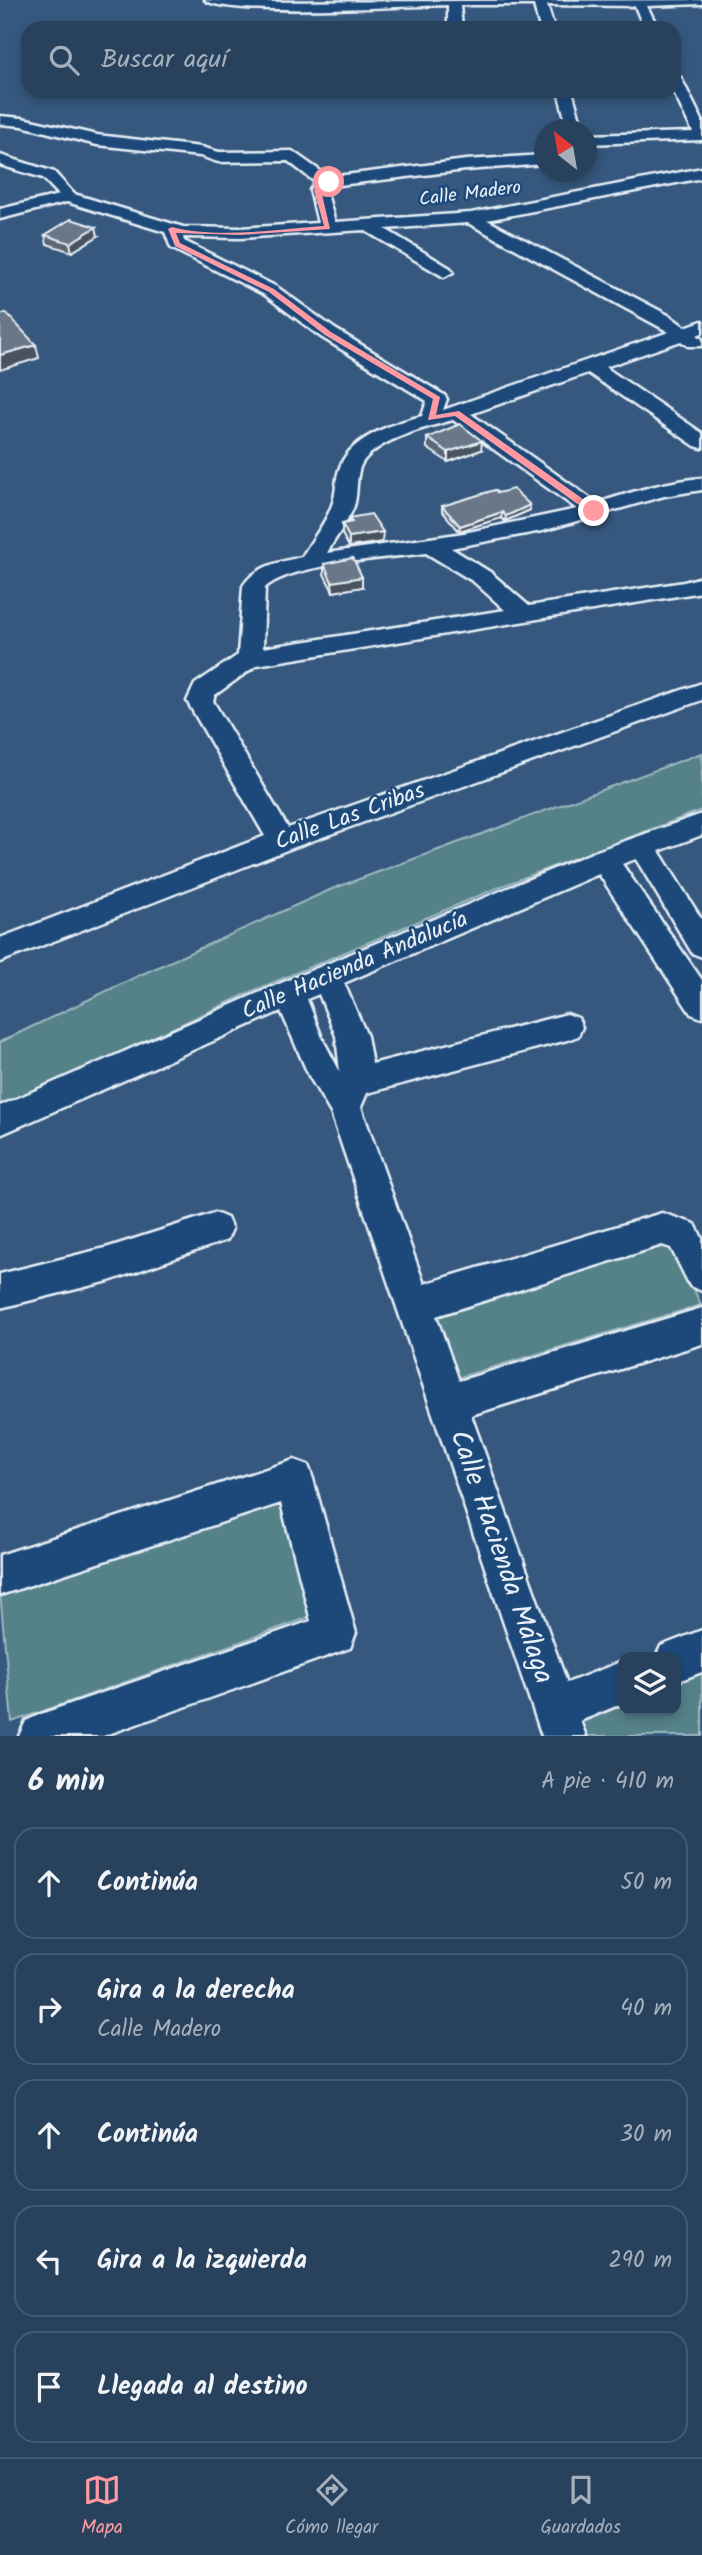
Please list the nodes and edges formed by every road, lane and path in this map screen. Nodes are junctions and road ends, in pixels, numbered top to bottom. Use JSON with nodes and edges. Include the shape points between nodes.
{"nodes":[{"id":1,"x":211,"y":0,"type":"edge"},
{"id":2,"x":454,"y":1,"type":"edge"},
{"id":3,"x":539,"y":1,"type":"edge"},
{"id":4,"x":639,"y":1,"type":"edge"},
{"id":5,"x":699,"y":5,"type":"edge"},
{"id":6,"x":455,"y":21,"type":"edge"},
{"id":7,"x":545,"y":21,"type":"edge"},
{"id":8,"x":648,"y":21,"type":"edge"},
{"id":9,"x":682,"y":95,"type":"joint"},
{"id":10,"x":702,"y":95,"type":"edge"},
{"id":11,"x":567,"y":98,"type":"edge"},
{"id":12,"x":573,"y":119,"type":"edge"},
{"id":13,"x":0,"y":120,"type":"edge"},
{"id":14,"x":702,"y":135,"type":"edge"},
{"id":15,"x":597,"y":140,"type":"edge"},
{"id":16,"x":0,"y":160,"type":"edge"},
{"id":17,"x":534,"y":160,"type":"edge"},
{"id":18,"x":702,"y":173,"type":"edge"},
{"id":19,"x":326,"y":183,"type":"junction"},
{"id":20,"x":68,"y":197,"type":"junction"},
{"id":21,"x":0,"y":214,"type":"edge"},
{"id":22,"x":471,"y":218,"type":"junction"},
{"id":23,"x":368,"y":225,"type":"junction"},
{"id":24,"x":328,"y":228,"type":"junction"},
{"id":25,"x":172,"y":229,"type":"junction"},
{"id":26,"x":444,"y":272,"type":"dead end"},
{"id":27,"x":702,"y":327,"type":"edge"},
{"id":28,"x":682,"y":334,"type":"junction"},
{"id":29,"x":702,"y":347,"type":"edge"},
{"id":30,"x":590,"y":366,"type":"junction"},
{"id":31,"x":456,"y":413,"type":"junction"},
{"id":32,"x":431,"y":418,"type":"junction"},
{"id":33,"x":702,"y":442,"type":"edge"},
{"id":34,"x":702,"y":484,"type":"edge"},
{"id":35,"x":594,"y":511,"type":"junction"},
{"id":36,"x":431,"y":546,"type":"junction"},
{"id":37,"x":309,"y":564,"type":"junction"},
{"id":38,"x":702,"y":584,"type":"edge"},
{"id":39,"x":525,"y":615,"type":"junction"},
{"id":40,"x":250,"y":658,"type":"junction"},
{"id":41,"x":702,"y":691,"type":"edge"},
{"id":42,"x":702,"y":824,"type":"edge"},
{"id":43,"x":282,"y":841,"type":"junction"},
{"id":44,"x":643,"y":847,"type":"junction"},
{"id":45,"x":604,"y":860,"type":"junction"},
{"id":46,"x":702,"y":946,"type":"edge"},
{"id":47,"x":0,"y":950,"type":"edge"},
{"id":48,"x":670,"y":958,"type":"junction"},
{"id":49,"x":326,"y":978,"type":"junction"},
{"id":50,"x":290,"y":993,"type":"junction"},
{"id":51,"x":701,"y":1001,"type":"edge"},
{"id":52,"x":567,"y":1027,"type":"dead end"},
{"id":53,"x":355,"y":1049,"type":"junction"},
{"id":54,"x":316,"y":1058,"type":"junction"},
{"id":55,"x":344,"y":1093,"type":"junction"},
{"id":56,"x":3,"y":1119,"type":"edge"},
{"id":57,"x":215,"y":1229,"type":"dead end"},
{"id":58,"x":702,"y":1274,"type":"edge"},
{"id":59,"x":0,"y":1291,"type":"edge"},
{"id":60,"x":414,"y":1305,"type":"junction"},
{"id":61,"x":702,"y":1326,"type":"edge"},
{"id":62,"x":448,"y":1404,"type":"junction"},
{"id":63,"x":0,"y":1575,"type":"edge"},
{"id":64,"x":702,"y":1651,"type":"edge"},
{"id":65,"x":681,"y":1659,"type":"edge"},
{"id":66,"x":618,"y":1685,"type":"edge"},
{"id":67,"x":559,"y":1723,"type":"edge"},
{"id":68,"x":41,"y":1736,"type":"edge"}],
"edges":[{"from":1,"to":2,"type":"street","via":[[254,6]]},
{"from":2,"to":3,"type":"street"},
{"from":2,"to":6,"type":"street"},
{"from":3,"to":4,"type":"street"},
{"from":3,"to":7,"type":"street"},
{"from":4,"to":5,"type":"street"},
{"from":4,"to":8,"type":"street"},
{"from":9,"to":10,"type":"street"},
{"from":9,"to":14,"type":"street"},
{"from":11,"to":12,"type":"street"},
{"from":13,"to":19,"type":"street","via":[[218,157],[292,156]]},
{"from":14,"to":15,"type":"street"},
{"from":16,"to":20,"type":"street","via":[[54,176]]},
{"from":17,"to":19,"type":"street"},
{"from":18,"to":22,"type":"street","name":"Calle Madero"},
{"from":19,"to":24,"type":"street","via":[[318,190]]},
{"from":20,"to":21,"type":"street"},
{"from":20,"to":25,"type":"street","name":"Calle Madero"},
{"from":22,"to":23,"type":"street","name":"Calle Madero"},
{"from":22,"to":28,"type":"street","via":[[664,320]]},
{"from":23,"to":24,"type":"street","name":"Calle Madero"},
{"from":23,"to":26,"type":"street"},
{"from":24,"to":25,"type":"street","name":"Calle Madero","via":[[240,233]]},
{"from":25,"to":32,"type":"street","via":[[177,244],[271,291],[328,333],[437,399]]},
{"from":27,"to":28,"type":"street"},
{"from":28,"to":29,"type":"street"},
{"from":28,"to":30,"type":"street"},
{"from":30,"to":31,"type":"street"},
{"from":30,"to":33,"type":"street"},
{"from":31,"to":32,"type":"street"},
{"from":31,"to":35,"type":"street"},
{"from":32,"to":37,"type":"street","via":[[379,440],[356,456],[343,506]]},
{"from":34,"to":35,"type":"street","via":[[643,493]]},
{"from":35,"to":36,"type":"street"},
{"from":36,"to":37,"type":"street"},
{"from":36,"to":39,"type":"street","via":[[482,577]]},
{"from":37,"to":40,"type":"street","via":[[273,572],[257,581]]},
{"from":38,"to":39,"type":"street"},
{"from":39,"to":40,"type":"street"},
{"from":40,"to":43,"type":"street","via":[[204,690],[200,701]]},
{"from":41,"to":43,"type":"street","name":"Calle Las Cribas"},
{"from":42,"to":44,"type":"street","name":"Calle Hacienda Andalucía"},
{"from":43,"to":47,"type":"street","name":"Calle Las Cribas"},
{"from":44,"to":45,"type":"street","name":"Calle Hacienda Andalucía"},
{"from":44,"to":46,"type":"street"},
{"from":45,"to":48,"type":"street"},
{"from":45,"to":49,"type":"street","name":"Calle Hacienda Andalucía"},
{"from":46,"to":48,"type":"street"},
{"from":48,"to":51,"type":"street"},
{"from":49,"to":50,"type":"street","name":"Calle Hacienda Andalucía"},
{"from":49,"to":53,"type":"street","name":"Calle Hacienda Málaga","via":[[350,1025]]},
{"from":50,"to":54,"type":"street","name":"Calle Hacienda Málaga"},
{"from":50,"to":56,"type":"street","name":"Calle Hacienda Andalucía"},
{"from":52,"to":55,"type":"street"},
{"from":53,"to":54,"type":"street"},
{"from":53,"to":55,"type":"street","name":"Calle Hacienda Málaga"},
{"from":54,"to":55,"type":"street","name":"Calle Hacienda Málaga"},
{"from":55,"to":60,"type":"street","name":"Calle Hacienda Málaga"},
{"from":57,"to":59,"type":"street","via":[[134,1258]]},
{"from":58,"to":60,"type":"street","via":[[683,1236],[662,1229]]},
{"from":60,"to":62,"type":"street","name":"Calle Hacienda Málaga"},
{"from":61,"to":62,"type":"street","name":"Calle Hacienda Málaga"},
{"from":62,"to":67,"type":"street","name":"Calle Hacienda Málaga"},
{"from":63,"to":68,"type":"street","via":[[294,1479],[335,1633]]},
{"from":64,"to":65,"type":"street"},
{"from":66,"to":67,"type":"street","name":"Calle Hacienda Málaga"}]}
